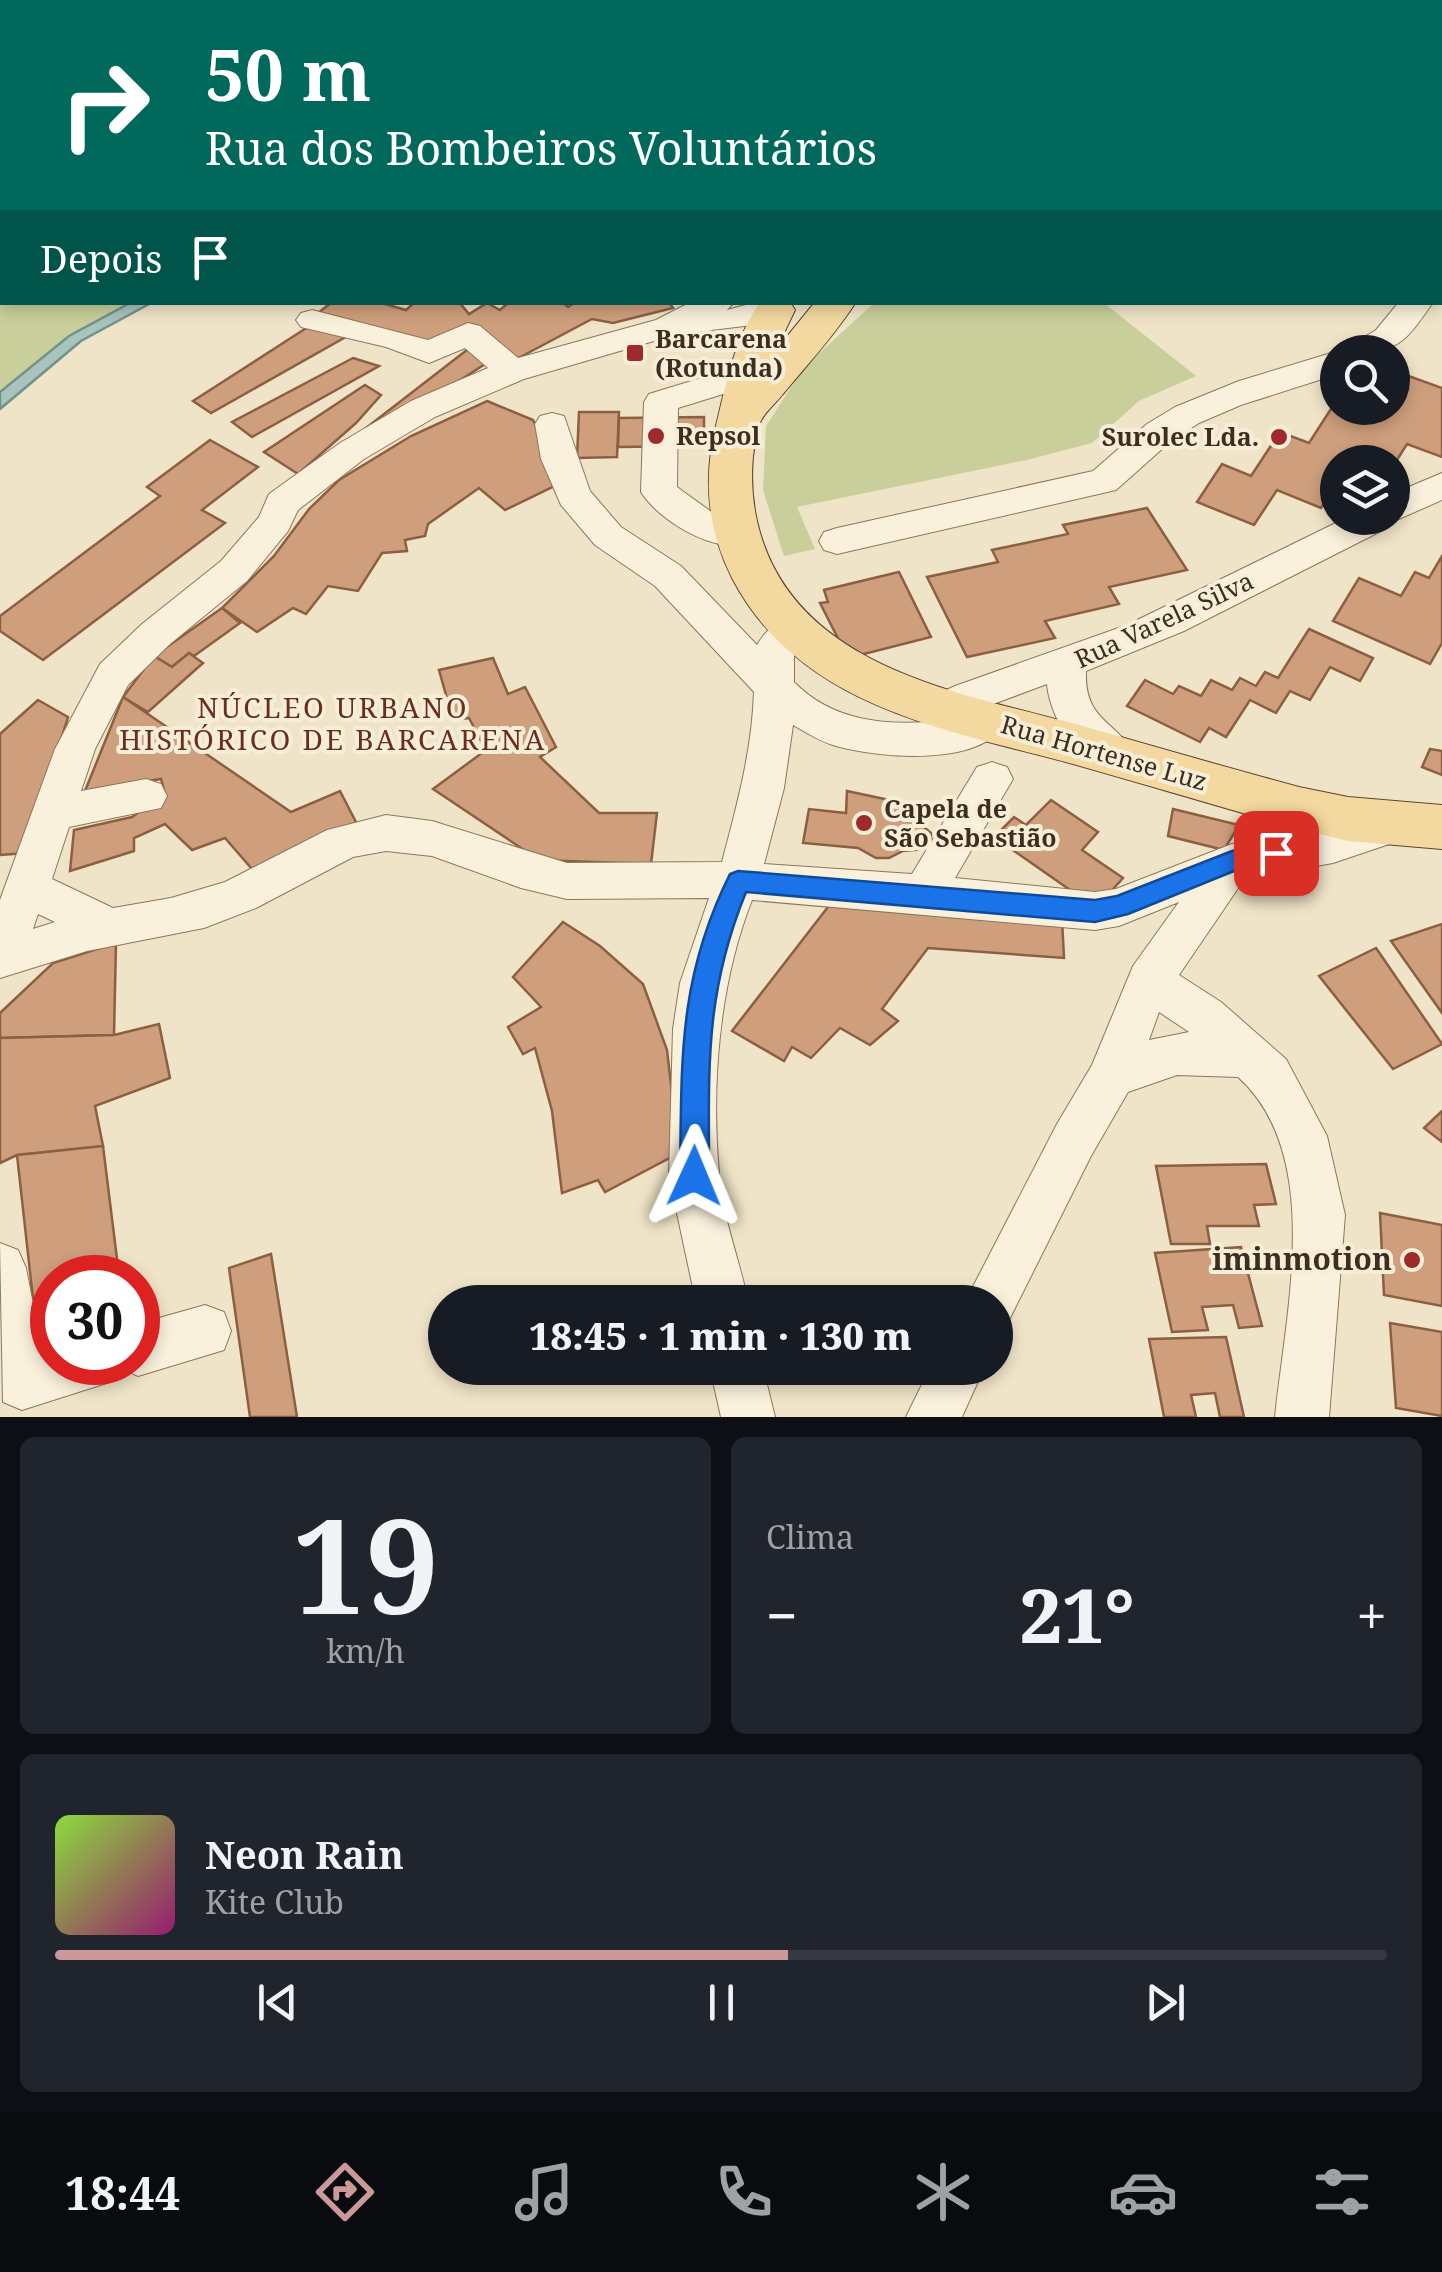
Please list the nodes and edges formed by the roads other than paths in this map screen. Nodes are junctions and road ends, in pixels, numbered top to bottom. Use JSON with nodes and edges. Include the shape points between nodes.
{"nodes":[{"id":1,"x":833,"y":305,"type":"edge"},
{"id":2,"x":834,"y":305,"type":"edge"},
{"id":3,"x":1415,"y":305,"type":"edge"},
{"id":4,"x":771,"y":307,"type":"edge"},
{"id":5,"x":713,"y":314,"type":"edge"},
{"id":6,"x":312,"y":320,"type":"dead end"},
{"id":7,"x":1390,"y":335,"type":"edge"},
{"id":8,"x":429,"y":352,"type":"junction"},
{"id":9,"x":391,"y":365,"type":"dead end"},
{"id":10,"x":1320,"y":368,"type":"edge"},
{"id":11,"x":752,"y":369,"type":"junction"},
{"id":12,"x":512,"y":371,"type":"junction"},
{"id":13,"x":739,"y":422,"type":"junction"},
{"id":14,"x":552,"y":424,"type":"dead end"},
{"id":15,"x":1442,"y":485,"type":"edge"},
{"id":16,"x":1410,"y":501,"type":"edge"},
{"id":17,"x":736,"y":534,"type":"junction"},
{"id":18,"x":1342,"y":535,"type":"edge"},
{"id":19,"x":837,"y":541,"type":"dead end"},
{"id":20,"x":792,"y":631,"type":"junction"},
{"id":21,"x":1067,"y":665,"type":"junction"},
{"id":22,"x":774,"y":685,"type":"junction"},
{"id":23,"x":967,"y":714,"type":"junction"},
{"id":24,"x":1115,"y":756,"type":"junction"},
{"id":25,"x":992,"y":779,"type":"dead end"},
{"id":26,"x":146,"y":796,"type":"dead end"},
{"id":27,"x":53,"y":813,"type":"junction"},
{"id":28,"x":1419,"y":826,"type":"edge"},
{"id":29,"x":1232,"y":862,"type":"junction"},
{"id":30,"x":30,"y":880,"type":"junction"},
{"id":31,"x":738,"y":881,"type":"junction"},
{"id":32,"x":922,"y":896,"type":"junction"},
{"id":33,"x":112,"y":928,"type":"junction"},
{"id":34,"x":0,"y":956,"type":"edge"},
{"id":35,"x":1149,"y":980,"type":"junction"},
{"id":36,"x":1247,"y":1056,"type":"junction"},
{"id":37,"x":1111,"y":1077,"type":"junction"},
{"id":38,"x":0,"y":1268,"type":"edge"},
{"id":39,"x":718,"y":1285,"type":"edge"},
{"id":40,"x":1000,"y":1285,"type":"edge"},
{"id":41,"x":205,"y":1331,"type":"dead end"},
{"id":42,"x":160,"y":1344,"type":"edge"},
{"id":43,"x":30,"y":1381,"type":"edge"},
{"id":44,"x":741,"y":1385,"type":"edge"},
{"id":45,"x":949,"y":1385,"type":"edge"},
{"id":46,"x":748,"y":1417,"type":"edge"},
{"id":47,"x":932,"y":1417,"type":"edge"},
{"id":48,"x":1302,"y":1417,"type":"edge"}],
"edges":[{"from":1,"to":4,"type":"main road","via":[[807,316]]},
{"from":2,"to":13,"type":"main road","name":"Rua Hortense Luz"},
{"from":3,"to":7,"type":"street"},
{"from":4,"to":5,"type":"street"},
{"from":4,"to":11,"type":"main road","name":"Rua Hortense Luz"},
{"from":5,"to":11,"type":"street","via":[[742,345]]},
{"from":5,"to":12,"type":"street"},
{"from":6,"to":8,"type":"street"},
{"from":8,"to":9,"type":"street"},
{"from":8,"to":12,"type":"street","via":[[468,333]]},
{"from":10,"to":19,"type":"street","via":[[1185,416],[1103,481]]},
{"from":11,"to":13,"type":"main road","name":"Rua Hortense Luz"},
{"from":11,"to":17,"type":"street","via":[[661,402],[660,492],[704,525]]},
{"from":12,"to":27,"type":"street","via":[[423,410],[282,503],[275,522],[234,571],[114,675],[75,749]]},
{"from":13,"to":17,"type":"main road","name":"Rua Hortense Luz","via":[[729,466]]},
{"from":14,"to":22,"type":"street","name":"Rua Hortense Luz","via":[[574,496],[608,536],[668,576]]},
{"from":15,"to":16,"type":"street"},
{"from":17,"to":20,"type":"main road","name":"Rua Hortense Luz","via":[[750,572]]},
{"from":18,"to":21,"type":"street","name":"Rua Varela Silva","via":[[1141,636]]},
{"from":20,"to":22,"type":"street","via":[[775,648]]},
{"from":20,"to":23,"type":"main road","name":"Rua Hortense Luz","via":[[840,667]]},
{"from":21,"to":23,"type":"street","name":"Rua Varela Silva","via":[[971,694]]},
{"from":21,"to":24,"type":"street","via":[[1064,692],[1076,717]]},
{"from":22,"to":23,"type":"street","name":"Rua Hortense Luz","via":[[813,719],[870,738],[965,735]]},
{"from":22,"to":31,"type":"street","via":[[763,788]]},
{"from":23,"to":24,"type":"main road","name":"Rua Hortense Luz"},
{"from":24,"to":28,"type":"main road","name":"Rua Hortense Luz","via":[[1299,808]]},
{"from":25,"to":32,"type":"street"},
{"from":26,"to":27,"type":"street"},
{"from":27,"to":30,"type":"street"},
{"from":28,"to":29,"type":"street"},
{"from":29,"to":32,"type":"street","via":[[1095,911]]},
{"from":29,"to":35,"type":"street"},
{"from":30,"to":33,"type":"street"},
{"from":30,"to":34,"type":"street"},
{"from":31,"to":32,"type":"street"},
{"from":31,"to":33,"type":"street","via":[[567,880],[418,835],[386,833],[355,838],[221,904]]},
{"from":31,"to":39,"type":"street","via":[[703,983],[696,1028],[694,1176]]},
{"from":33,"to":34,"type":"street"},
{"from":35,"to":36,"type":"street","via":[[1205,1017]]},
{"from":35,"to":37,"type":"street"},
{"from":36,"to":37,"type":"street","via":[[1162,1054]]},
{"from":36,"to":48,"type":"street","via":[[1288,1103],[1320,1215]]},
{"from":37,"to":40,"type":"street"},
{"from":38,"to":43,"type":"street","via":[[22,1383]]},
{"from":41,"to":42,"type":"street"},
{"from":44,"to":46,"type":"street"},
{"from":45,"to":47,"type":"street"}]}
